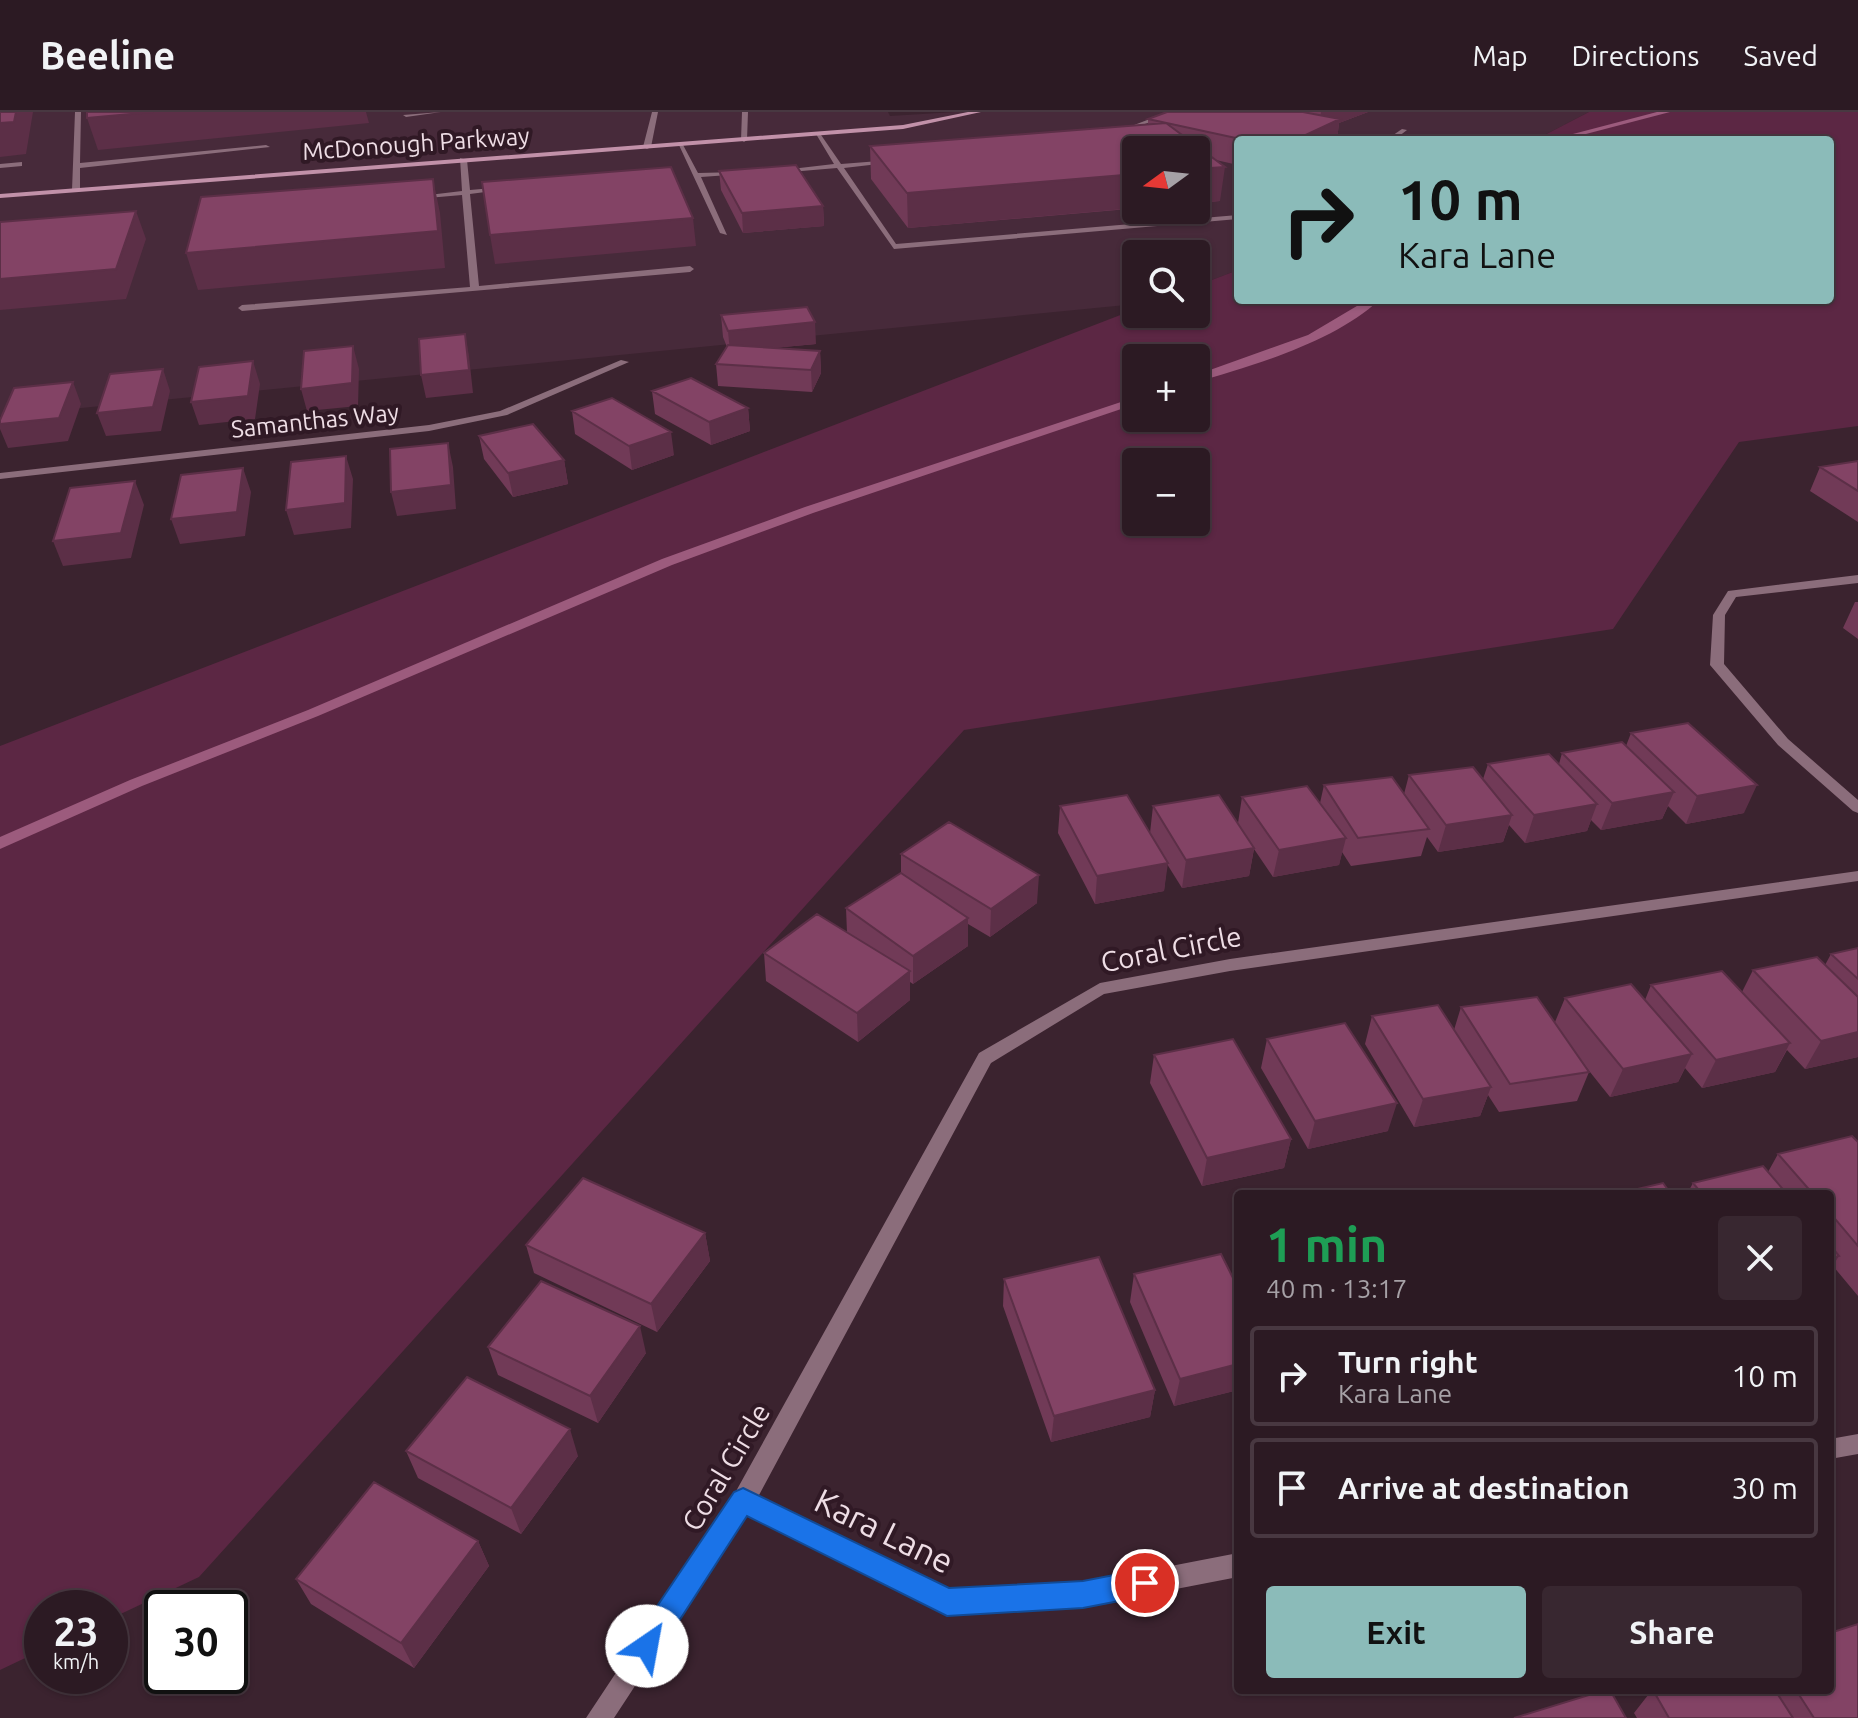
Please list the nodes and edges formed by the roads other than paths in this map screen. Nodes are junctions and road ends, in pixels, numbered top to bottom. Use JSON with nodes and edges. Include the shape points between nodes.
{"nodes":[{"id":1,"x":78,"y":112,"type":"edge"},
{"id":2,"x":438,"y":112,"type":"edge"},
{"id":3,"x":655,"y":112,"type":"edge"},
{"id":4,"x":745,"y":112,"type":"edge"},
{"id":5,"x":978,"y":112,"type":"edge"},
{"id":6,"x":1174,"y":112,"type":"edge"},
{"id":7,"x":406,"y":115,"type":"dead end"},
{"id":8,"x":1404,"y":130,"type":"dead end"},
{"id":9,"x":1119,"y":132,"type":"edge"},
{"id":10,"x":819,"y":134,"type":"junction"},
{"id":11,"x":1395,"y":136,"type":"edge"},
{"id":12,"x":744,"y":140,"type":"junction"},
{"id":13,"x":680,"y":144,"type":"junction"},
{"id":14,"x":266,"y":147,"type":"dead end"},
{"id":15,"x":647,"y":147,"type":"junction"},
{"id":16,"x":463,"y":160,"type":"junction"},
{"id":17,"x":900,"y":161,"type":"edge"},
{"id":18,"x":19,"y":164,"type":"edge"},
{"id":19,"x":0,"y":166,"type":"edge"},
{"id":20,"x":76,"y":166,"type":"junction"},
{"id":21,"x":839,"y":166,"type":"junction"},
{"id":22,"x":765,"y":172,"type":"edge"},
{"id":23,"x":751,"y":173,"type":"edge"},
{"id":24,"x":696,"y":175,"type":"junction"},
{"id":25,"x":510,"y":189,"type":"edge"},
{"id":26,"x":76,"y":190,"type":"junction"},
{"id":27,"x":465,"y":193,"type":"junction"},
{"id":28,"x":0,"y":196,"type":"edge"},
{"id":29,"x":405,"y":198,"type":"edge"},
{"id":30,"x":1234,"y":217,"type":"edge"},
{"id":31,"x":724,"y":233,"type":"dead end"},
{"id":32,"x":690,"y":269,"type":"dead end"},
{"id":33,"x":475,"y":289,"type":"junction"},
{"id":34,"x":242,"y":308,"type":"dead end"},
{"id":35,"x":624,"y":362,"type":"dead end"},
{"id":36,"x":0,"y":476,"type":"edge"},
{"id":37,"x":1858,"y":579,"type":"edge"},
{"id":38,"x":1858,"y":808,"type":"edge"},
{"id":39,"x":1858,"y":876,"type":"edge"},
{"id":40,"x":1858,"y":1444,"type":"edge"},
{"id":41,"x":1834,"y":1448,"type":"edge"},
{"id":42,"x":743,"y":1501,"type":"junction"},
{"id":43,"x":1234,"y":1566,"type":"edge"},
{"id":44,"x":599,"y":1718,"type":"edge"}],
"edges":[{"from":1,"to":20,"type":"street"},
{"from":2,"to":7,"type":"street"},
{"from":3,"to":15,"type":"street"},
{"from":4,"to":12,"type":"street"},
{"from":5,"to":10,"type":"street","name":"McDonough Parkway","via":[[903,127]]},
{"from":6,"to":9,"type":"street"},
{"from":8,"to":11,"type":"street"},
{"from":10,"to":12,"type":"street","name":"McDonough Parkway"},
{"from":10,"to":21,"type":"street"},
{"from":12,"to":13,"type":"street","name":"McDonough Parkway"},
{"from":13,"to":15,"type":"street","name":"McDonough Parkway"},
{"from":13,"to":24,"type":"street"},
{"from":14,"to":20,"type":"street"},
{"from":15,"to":16,"type":"street","name":"McDonough Parkway"},
{"from":16,"to":26,"type":"street","name":"McDonough Parkway"},
{"from":16,"to":27,"type":"street"},
{"from":17,"to":21,"type":"street"},
{"from":18,"to":19,"type":"street"},
{"from":20,"to":26,"type":"street"},
{"from":21,"to":22,"type":"street"},
{"from":21,"to":30,"type":"street","via":[[894,247]]},
{"from":23,"to":24,"type":"street"},
{"from":24,"to":31,"type":"street"},
{"from":25,"to":27,"type":"street"},
{"from":26,"to":28,"type":"street","name":"McDonough Parkway"},
{"from":27,"to":29,"type":"street"},
{"from":27,"to":33,"type":"street"},
{"from":32,"to":33,"type":"street"},
{"from":33,"to":34,"type":"street"},
{"from":35,"to":36,"type":"street","name":"Samanthas Way","via":[[503,413],[429,428]]},
{"from":37,"to":38,"type":"street","via":[[1732,594],[1719,615],[1717,665],[1783,742]]},
{"from":39,"to":42,"type":"street","name":"Coral Circle","via":[[1230,965],[1100,989],[985,1058]]},
{"from":40,"to":41,"type":"street"},
{"from":42,"to":43,"type":"street","name":"Kara Lane","via":[[947,1602],[1083,1595]]},
{"from":42,"to":44,"type":"street","name":"Coral Circle"}]}
